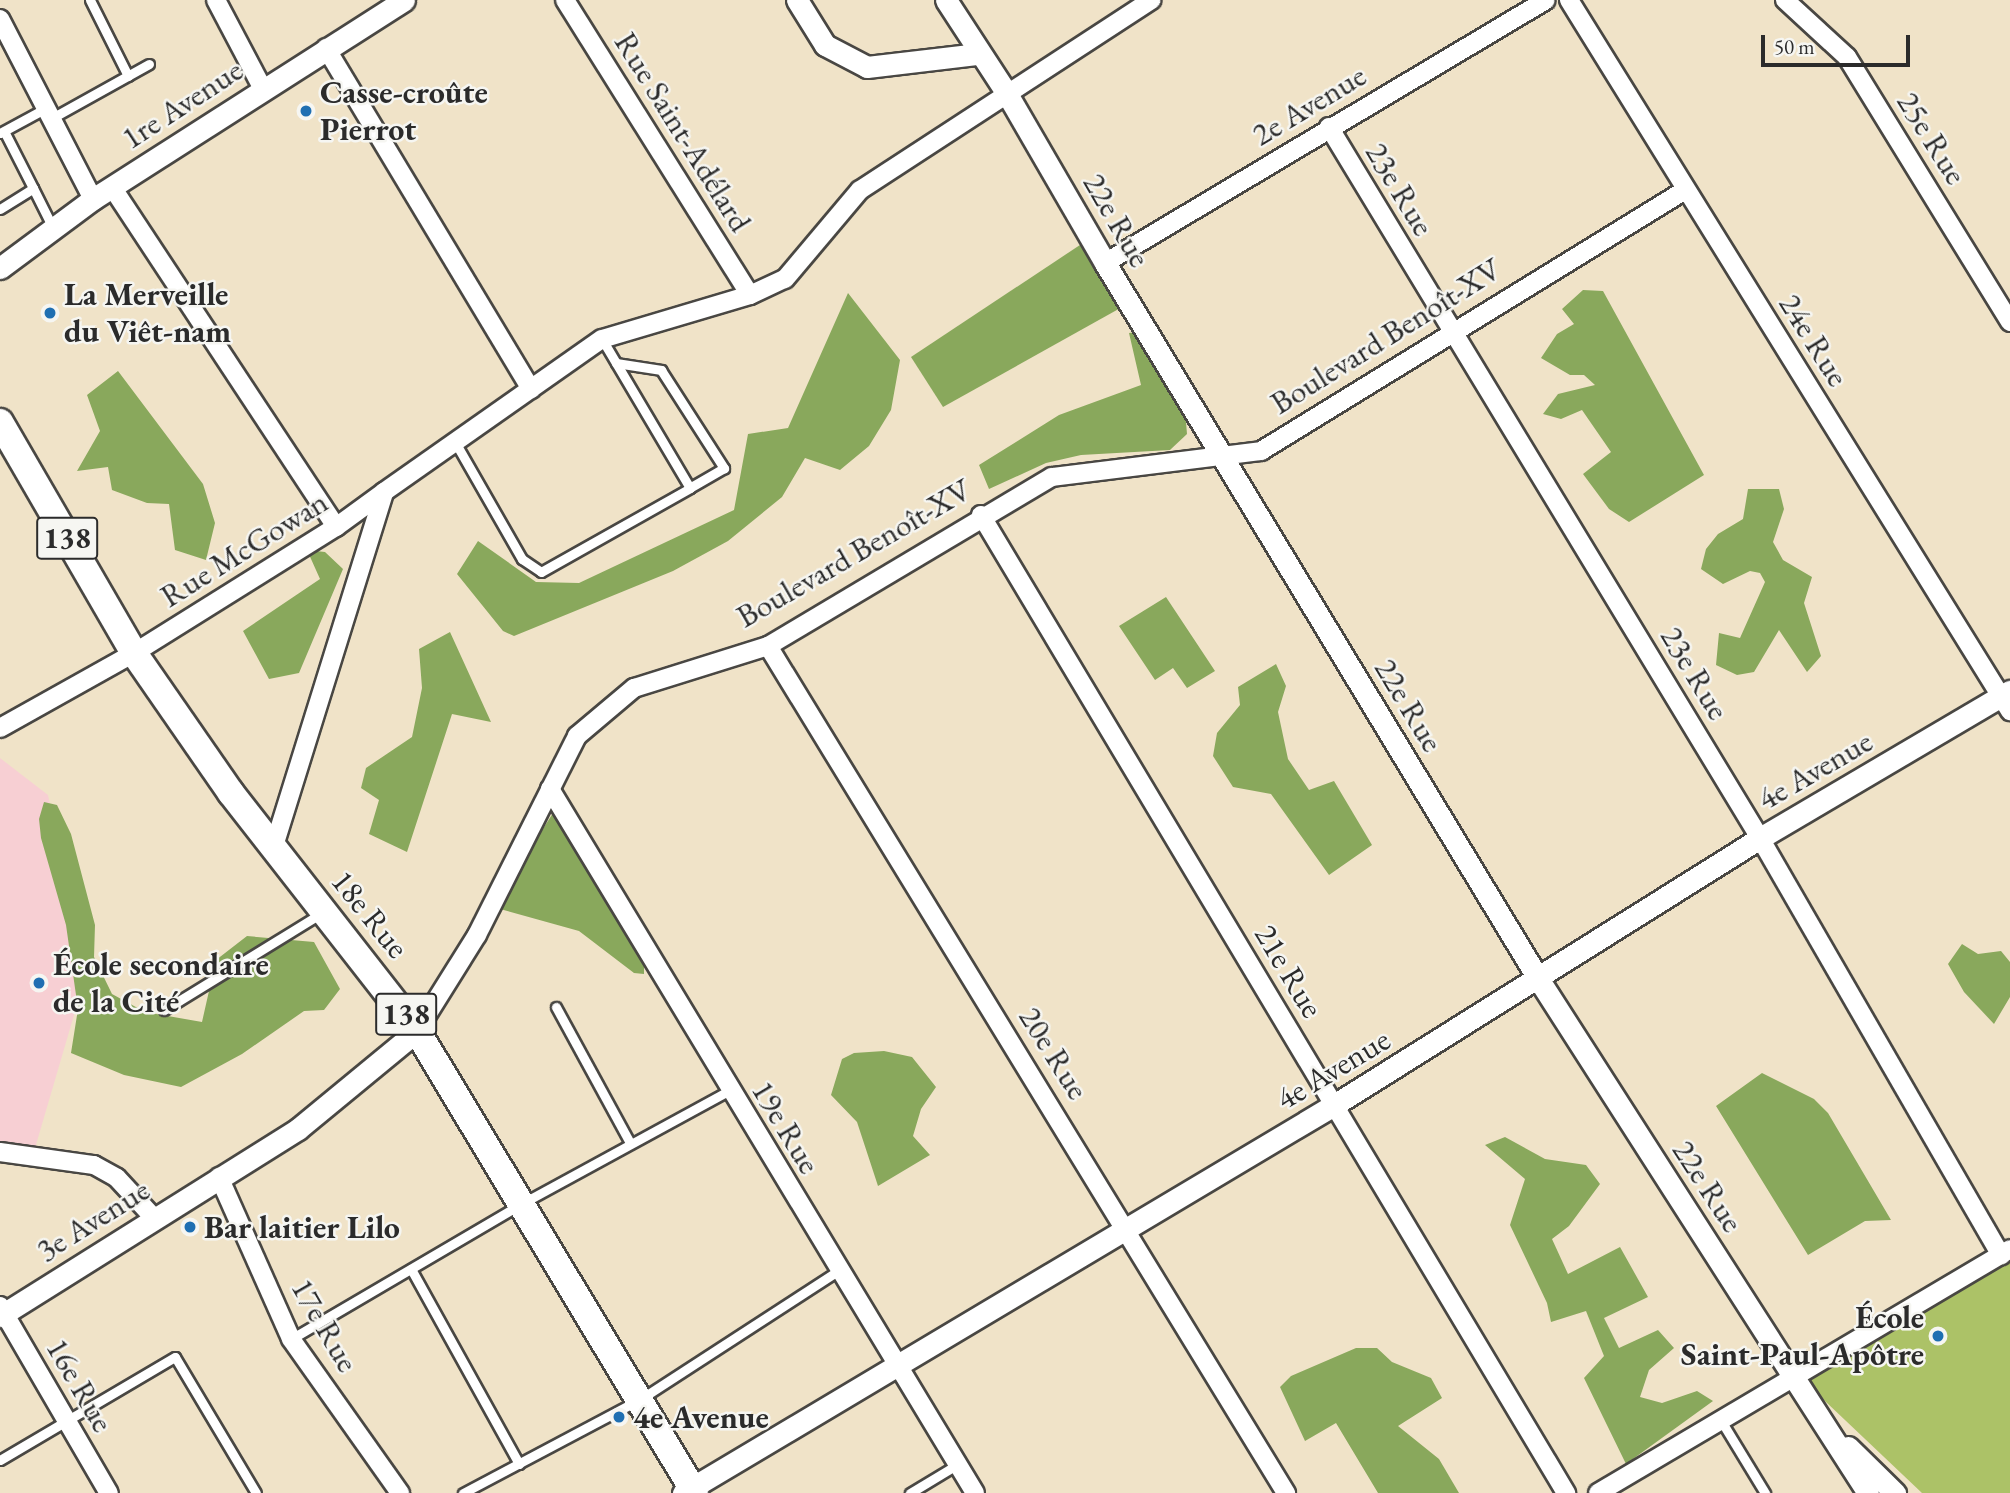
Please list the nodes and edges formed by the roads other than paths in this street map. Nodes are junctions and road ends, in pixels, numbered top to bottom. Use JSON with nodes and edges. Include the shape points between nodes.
{"nodes":[{"id":1,"x":90,"y":0,"type":"edge"},
{"id":2,"x":215,"y":0,"type":"edge"},
{"id":3,"x":404,"y":0,"type":"edge"},
{"id":4,"x":565,"y":0,"type":"edge"},
{"id":5,"x":797,"y":0,"type":"edge"},
{"id":6,"x":946,"y":0,"type":"edge"},
{"id":7,"x":1151,"y":0,"type":"edge"},
{"id":8,"x":1546,"y":0,"type":"edge"},
{"id":9,"x":1569,"y":0,"type":"edge"},
{"id":10,"x":1784,"y":0,"type":"edge"},
{"id":11,"x":0,"y":19,"type":"edge"},
{"id":12,"x":326,"y":48,"type":"junction"},
{"id":13,"x":978,"y":54,"type":"junction"},
{"id":14,"x":149,"y":64,"type":"dead end"},
{"id":15,"x":128,"y":76,"type":"junction"},
{"id":16,"x":263,"y":89,"type":"junction"},
{"id":17,"x":1006,"y":92,"type":"junction"},
{"id":18,"x":49,"y":113,"type":"junction"},
{"id":19,"x":1329,"y":128,"type":"junction"},
{"id":20,"x":2,"y":133,"type":"edge"},
{"id":21,"x":112,"y":187,"type":"junction"},
{"id":22,"x":33,"y":188,"type":"junction"},
{"id":23,"x":1685,"y":190,"type":"junction"},
{"id":24,"x":93,"y":199,"type":"junction"},
{"id":25,"x":0,"y":209,"type":"edge"},
{"id":26,"x":53,"y":228,"type":"junction"},
{"id":27,"x":1105,"y":263,"type":"junction"},
{"id":28,"x":0,"y":268,"type":"edge"},
{"id":29,"x":750,"y":295,"type":"junction"},
{"id":30,"x":2010,"y":322,"type":"edge"},
{"id":31,"x":1452,"y":331,"type":"junction"},
{"id":32,"x":602,"y":339,"type":"junction"},
{"id":33,"x":616,"y":363,"type":"junction"},
{"id":34,"x":531,"y":389,"type":"junction"},
{"id":35,"x":0,"y":422,"type":"edge"},
{"id":36,"x":455,"y":442,"type":"junction"},
{"id":37,"x":1221,"y":455,"type":"junction"},
{"id":38,"x":691,"y":488,"type":"junction"},
{"id":39,"x":384,"y":492,"type":"junction"},
{"id":40,"x":981,"y":515,"type":"junction"},
{"id":41,"x":336,"y":527,"type":"junction"},
{"id":42,"x":768,"y":646,"type":"junction"},
{"id":43,"x":134,"y":653,"type":"junction"},
{"id":44,"x":2007,"y":700,"type":"edge"},
{"id":45,"x":0,"y":728,"type":"edge"},
{"id":46,"x":550,"y":789,"type":"junction"},
{"id":47,"x":1760,"y":838,"type":"junction"},
{"id":48,"x":274,"y":846,"type":"junction"},
{"id":49,"x":325,"y":911,"type":"junction"},
{"id":50,"x":1539,"y":980,"type":"junction"},
{"id":51,"x":555,"y":1007,"type":"dead end"},
{"id":52,"x":164,"y":1010,"type":"dead end"},
{"id":53,"x":417,"y":1031,"type":"junction"},
{"id":54,"x":730,"y":1090,"type":"junction"},
{"id":55,"x":1334,"y":1105,"type":"junction"},
{"id":56,"x":630,"y":1143,"type":"junction"},
{"id":57,"x":0,"y":1152,"type":"edge"},
{"id":58,"x":219,"y":1177,"type":"junction"},
{"id":59,"x":522,"y":1204,"type":"junction"},
{"id":60,"x":156,"y":1220,"type":"junction"},
{"id":61,"x":1128,"y":1229,"type":"junction"},
{"id":62,"x":2006,"y":1252,"type":"edge"},
{"id":63,"x":411,"y":1269,"type":"junction"},
{"id":64,"x":838,"y":1271,"type":"junction"},
{"id":65,"x":2,"y":1312,"type":"edge"},
{"id":66,"x":291,"y":1339,"type":"junction"},
{"id":67,"x":896,"y":1367,"type":"junction"},
{"id":68,"x":1795,"y":1379,"type":"junction"},
{"id":69,"x":639,"y":1400,"type":"junction"},
{"id":70,"x":1720,"y":1419,"type":"junction"},
{"id":71,"x":66,"y":1420,"type":"junction"},
{"id":72,"x":1833,"y":1434,"type":"junction"},
{"id":73,"x":0,"y":1460,"type":"edge"},
{"id":74,"x":519,"y":1464,"type":"junction"},
{"id":75,"x":958,"y":1464,"type":"junction"},
{"id":76,"x":690,"y":1491,"type":"edge"},
{"id":77,"x":109,"y":1493,"type":"edge"},
{"id":78,"x":256,"y":1493,"type":"edge"},
{"id":79,"x":400,"y":1493,"type":"edge"},
{"id":80,"x":463,"y":1493,"type":"edge"},
{"id":81,"x":909,"y":1493,"type":"edge"},
{"id":82,"x":975,"y":1493,"type":"edge"},
{"id":83,"x":1286,"y":1493,"type":"edge"},
{"id":84,"x":1566,"y":1493,"type":"edge"},
{"id":85,"x":1598,"y":1493,"type":"edge"},
{"id":86,"x":1765,"y":1493,"type":"edge"},
{"id":87,"x":1868,"y":1493,"type":"edge"},
{"id":88,"x":1895,"y":1493,"type":"edge"}],
"edges":[{"from":1,"to":15,"type":"lane"},
{"from":2,"to":16,"type":"street"},
{"from":3,"to":12,"type":"street","name":"1re Avenue"},
{"from":4,"to":29,"type":"street","name":"Rue Saint-Adélard"},
{"from":5,"to":13,"type":"street","via":[[825,44],[867,67]]},
{"from":6,"to":13,"type":"street","name":"22e Rue"},
{"from":7,"to":17,"type":"street","name":"Rue McGowan"},
{"from":8,"to":19,"type":"street","name":"2e Avenue"},
{"from":9,"to":23,"type":"street","name":"24e Rue"},
{"from":10,"to":30,"type":"street","name":"25e Rue","via":[[1847,57]]},
{"from":11,"to":18,"type":"street"},
{"from":12,"to":16,"type":"street","name":"1re Avenue"},
{"from":12,"to":34,"type":"street"},
{"from":13,"to":17,"type":"street","name":"22e Rue"},
{"from":14,"to":15,"type":"lane"},
{"from":15,"to":18,"type":"lane"},
{"from":16,"to":21,"type":"street","name":"1re Avenue"},
{"from":17,"to":27,"type":"street","name":"22e Rue"},
{"from":17,"to":29,"type":"street","name":"Rue McGowan","via":[[860,190],[785,279]]},
{"from":18,"to":20,"type":"lane"},
{"from":18,"to":24,"type":"street"},
{"from":19,"to":27,"type":"street","name":"2e Avenue"},
{"from":19,"to":31,"type":"street","name":"23e Rue"},
{"from":20,"to":22,"type":"lane"},
{"from":21,"to":24,"type":"street","name":"1re Avenue"},
{"from":21,"to":41,"type":"street"},
{"from":22,"to":25,"type":"lane"},
{"from":22,"to":26,"type":"lane"},
{"from":23,"to":31,"type":"street","name":"Boulevard Benoît-XV"},
{"from":23,"to":44,"type":"street","name":"24e Rue"},
{"from":24,"to":26,"type":"street","name":"1re Avenue"},
{"from":26,"to":28,"type":"street","name":"1re Avenue"},
{"from":27,"to":37,"type":"street","name":"22e Rue"},
{"from":29,"to":32,"type":"street","name":"Rue McGowan"},
{"from":31,"to":37,"type":"street","name":"Boulevard Benoît-XV","via":[[1261,451]]},
{"from":31,"to":47,"type":"street","name":"23e Rue"},
{"from":32,"to":33,"type":"lane"},
{"from":32,"to":34,"type":"street","name":"Rue McGowan"},
{"from":33,"to":38,"type":"lane"},
{"from":33,"to":38,"type":"lane","via":[[661,370],[724,468]]},
{"from":34,"to":36,"type":"street","name":"Rue McGowan"},
{"from":35,"to":43,"type":"main road","name":"18e Rue","number":"138"},
{"from":36,"to":38,"type":"lane","via":[[523,559],[541,572]]},
{"from":36,"to":39,"type":"street","name":"Rue McGowan"},
{"from":37,"to":40,"type":"street","name":"Boulevard Benoît-XV","via":[[1052,477]]},
{"from":37,"to":50,"type":"street","name":"22e Rue"},
{"from":39,"to":41,"type":"street","name":"Rue McGowan"},
{"from":39,"to":48,"type":"street"},
{"from":40,"to":42,"type":"street","name":"Boulevard Benoît-XV"},
{"from":40,"to":55,"type":"street","name":"21e Rue"},
{"from":41,"to":43,"type":"street","name":"Rue McGowan"},
{"from":42,"to":46,"type":"street","name":"Boulevard Benoît-XV","via":[[634,688],[577,736]]},
{"from":42,"to":61,"type":"street","name":"20e Rue"},
{"from":43,"to":45,"type":"street","name":"Rue McGowan"},
{"from":43,"to":48,"type":"main road","name":"18e Rue","number":"138"},
{"from":44,"to":47,"type":"street","name":"4e Avenue"},
{"from":46,"to":53,"type":"street","name":"Boulevard Benoît-XV","via":[[477,935]]},
{"from":46,"to":54,"type":"street","name":"19e Rue"},
{"from":47,"to":50,"type":"street","name":"4e Avenue"},
{"from":47,"to":62,"type":"street","name":"23e Rue"},
{"from":48,"to":49,"type":"main road","name":"18e Rue","number":"138"},
{"from":49,"to":52,"type":"lane"},
{"from":49,"to":53,"type":"main road","name":"18e Rue","number":"138"},
{"from":50,"to":55,"type":"street","name":"4e Avenue"},
{"from":50,"to":68,"type":"street","name":"22e Rue"},
{"from":51,"to":56,"type":"lane"},
{"from":53,"to":58,"type":"street","name":"Boulevard Benoît-XV","via":[[298,1129]]},
{"from":53,"to":59,"type":"main road","name":"18e Rue","number":"138"},
{"from":54,"to":56,"type":"lane"},
{"from":54,"to":64,"type":"street","name":"19e Rue"},
{"from":55,"to":61,"type":"street","name":"4e Avenue"},
{"from":55,"to":84,"type":"street","name":"21e Rue"},
{"from":56,"to":59,"type":"lane"},
{"from":57,"to":60,"type":"street","via":[[94,1165],[117,1178]]},
{"from":58,"to":60,"type":"street","name":"3e Avenue"},
{"from":58,"to":66,"type":"street","name":"17e Rue"},
{"from":59,"to":63,"type":"lane"},
{"from":59,"to":69,"type":"main road","name":"18e Rue","number":"138"},
{"from":60,"to":65,"type":"street","name":"3e Avenue"},
{"from":61,"to":67,"type":"street","name":"4e Avenue"},
{"from":61,"to":83,"type":"street","name":"20e Rue"},
{"from":62,"to":68,"type":"street"},
{"from":63,"to":66,"type":"lane"},
{"from":63,"to":74,"type":"lane"},
{"from":64,"to":67,"type":"street","name":"19e Rue"},
{"from":64,"to":69,"type":"lane"},
{"from":65,"to":71,"type":"street","name":"16e Rue"},
{"from":66,"to":79,"type":"street","name":"17e Rue"},
{"from":67,"to":75,"type":"street","name":"19e Rue"},
{"from":67,"to":76,"type":"street","name":"4e Avenue"},
{"from":68,"to":70,"type":"street"},
{"from":68,"to":72,"type":"street","name":"22e Rue"},
{"from":69,"to":74,"type":"lane"},
{"from":69,"to":76,"type":"main road","name":"18e Rue","number":"138"},
{"from":70,"to":85,"type":"street"},
{"from":70,"to":86,"type":"lane"},
{"from":71,"to":73,"type":"lane"},
{"from":71,"to":77,"type":"street","name":"16e Rue"},
{"from":71,"to":78,"type":"lane","via":[[175,1357]]},
{"from":72,"to":87,"type":"street","name":"22e Rue"},
{"from":72,"to":88,"type":"street","name":"22e Rue"},
{"from":74,"to":80,"type":"lane"},
{"from":75,"to":81,"type":"lane"},
{"from":75,"to":82,"type":"street","name":"19e Rue"}]}
